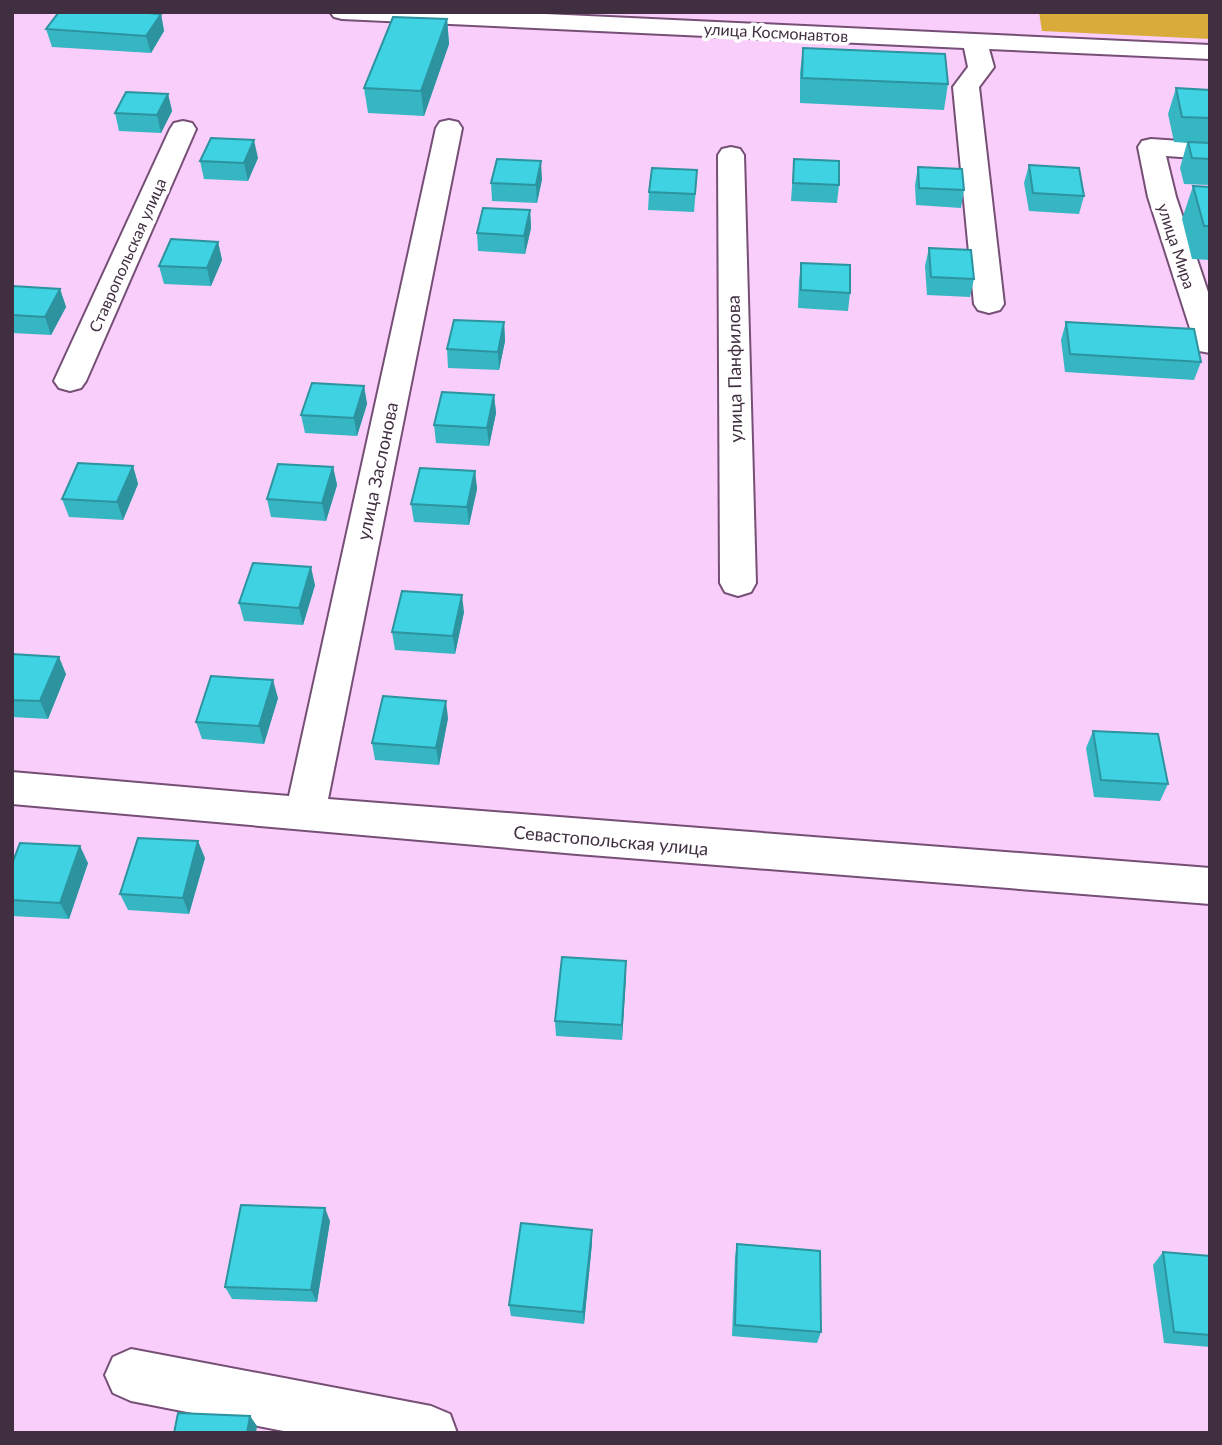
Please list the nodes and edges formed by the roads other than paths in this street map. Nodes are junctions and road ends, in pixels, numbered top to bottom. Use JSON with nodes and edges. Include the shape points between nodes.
{"nodes":[{"id":1,"x":342,"y":12,"type":"edge"},
{"id":2,"x":975,"y":41,"type":"junction"},
{"id":3,"x":1210,"y":52,"type":"edge"},
{"id":4,"x":449,"y":128,"type":"dead end"},
{"id":5,"x":183,"y":130,"type":"dead end"},
{"id":6,"x":1210,"y":150,"type":"edge"},
{"id":7,"x":731,"y":155,"type":"dead end"},
{"id":8,"x":1198,"y":276,"type":"edge"},
{"id":9,"x":989,"y":304,"type":"dead end"},
{"id":10,"x":1210,"y":344,"type":"edge"},
{"id":11,"x":70,"y":381,"type":"dead end"},
{"id":12,"x":738,"y":583,"type":"dead end"},
{"id":13,"x":12,"y":788,"type":"edge"},
{"id":14,"x":305,"y":814,"type":"junction"},
{"id":15,"x":1210,"y":886,"type":"edge"},
{"id":16,"x":131,"y":1375,"type":"dead end"},
{"id":17,"x":431,"y":1433,"type":"edge"}],
"edges":[{"from":1,"to":2,"type":"street","name":"улица Космонавтов"},
{"from":2,"to":3,"type":"street","name":"улица Космонавтов","via":[[1026,33]]},
{"from":2,"to":9,"type":"street","via":[[981,67],[966,87]]},
{"from":4,"to":14,"type":"street","name":"улица Заслонова"},
{"from":5,"to":11,"type":"street","name":"Ставропольская улица"},
{"from":6,"to":8,"type":"street","name":"улица Мира","via":[[1151,147],[1174,197]]},
{"from":7,"to":12,"type":"street","name":"улица Панфилова"},
{"from":8,"to":10,"type":"street","name":"улица Мира"},
{"from":13,"to":14,"type":"street","name":"Севастопольская улица"},
{"from":14,"to":15,"type":"street","name":"Севастопольская улица"},
{"from":16,"to":17,"type":"street"}]}
